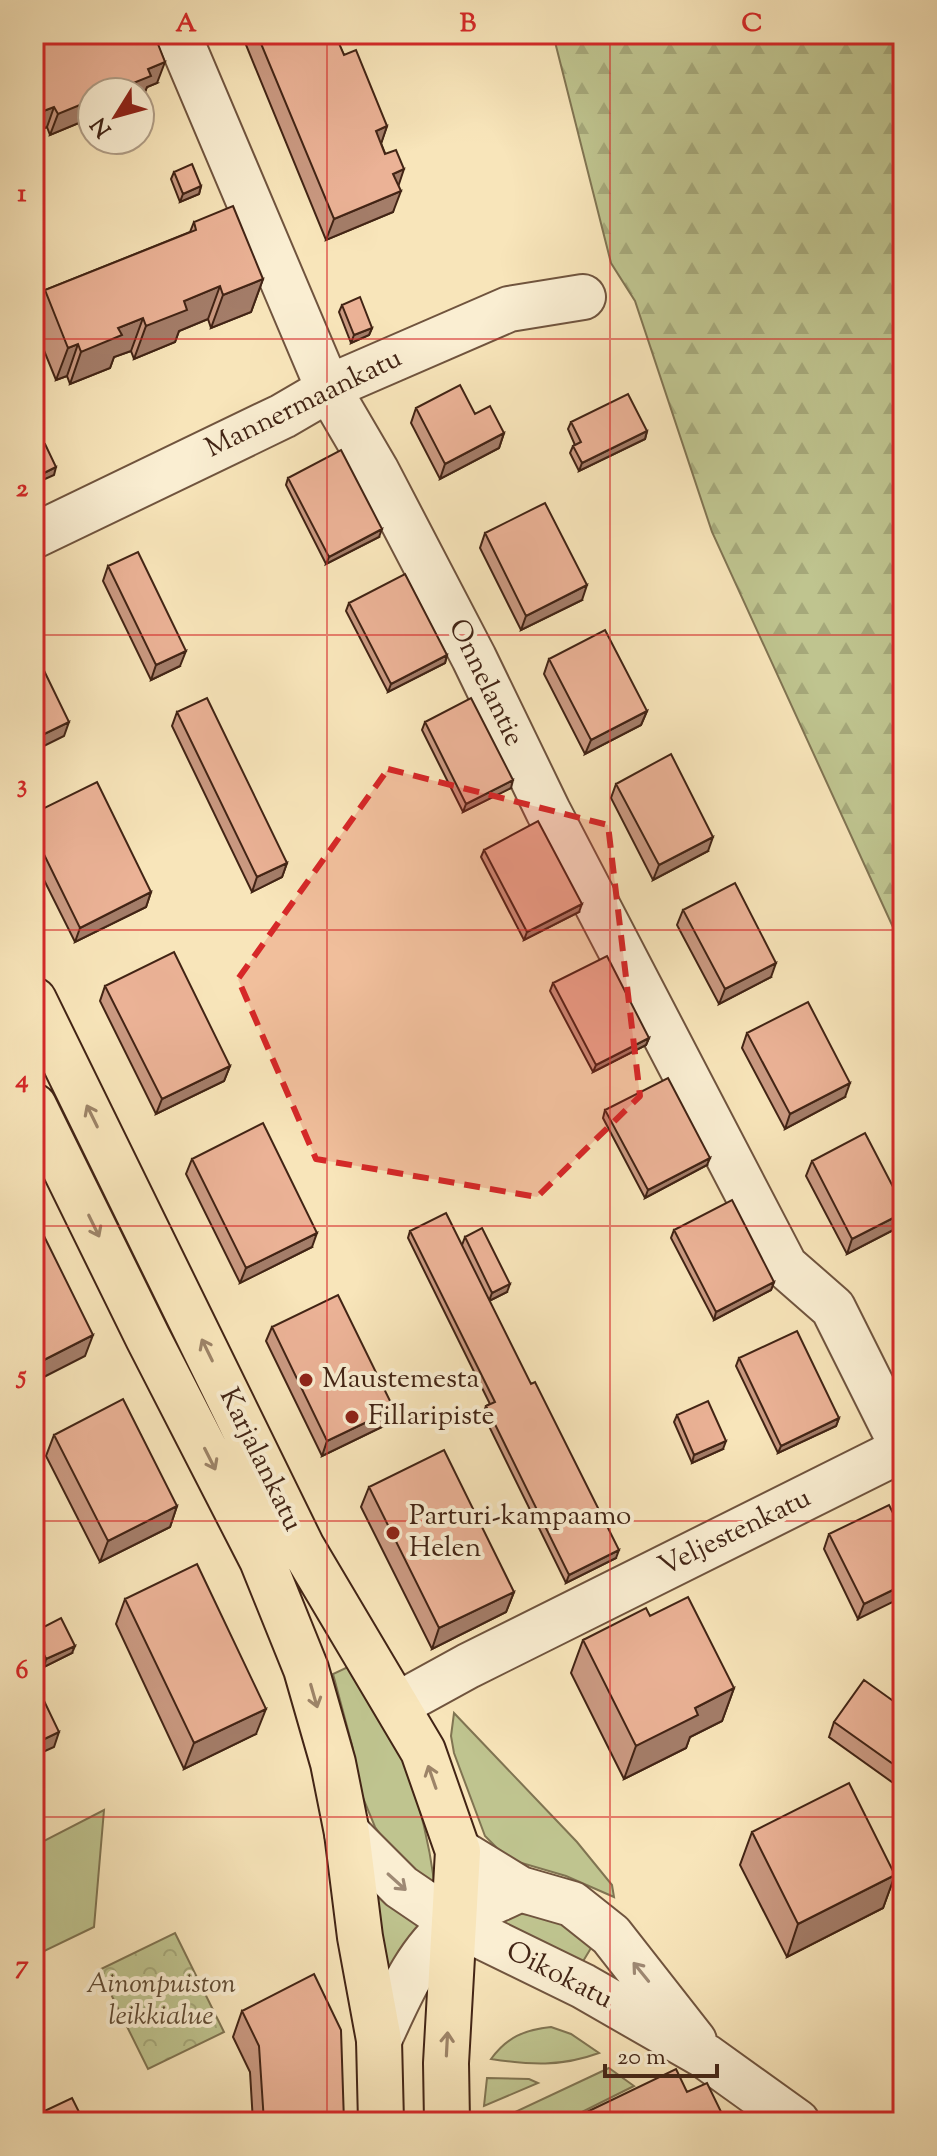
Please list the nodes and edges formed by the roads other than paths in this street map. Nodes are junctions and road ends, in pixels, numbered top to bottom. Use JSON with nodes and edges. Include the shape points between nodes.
{"nodes":[{"id":1,"x":178,"y":34,"type":"edge"},
{"id":2,"x":583,"y":297,"type":"dead end"},
{"id":3,"x":328,"y":388,"type":"junction"},
{"id":4,"x":34,"y":536,"type":"edge"},
{"id":5,"x":34,"y":1000,"type":"edge"},
{"id":6,"x":34,"y":1106,"type":"edge"},
{"id":7,"x":903,"y":1449,"type":"edge"},
{"id":8,"x":397,"y":1705,"type":"junction"},
{"id":9,"x":347,"y":1833,"type":"junction"},
{"id":10,"x":458,"y":1851,"type":"junction"},
{"id":11,"x":520,"y":1889,"type":"junction"},
{"id":12,"x":454,"y":1923,"type":"junction"},
{"id":13,"x":379,"y":2040,"type":"junction"},
{"id":14,"x":705,"y":2056,"type":"junction"},
{"id":15,"x":381,"y":2122,"type":"edge"},
{"id":16,"x":447,"y":2122,"type":"edge"},
{"id":17,"x":797,"y":2122,"type":"edge"}],
"edges":[{"from":1,"to":3,"type":"street","name":"Onnelantie"},
{"from":2,"to":3,"type":"street","name":"Mannermaankatu","via":[[509,309]]},
{"from":3,"to":4,"type":"street","name":"Mannermaankatu","via":[[283,416]]},
{"from":3,"to":7,"type":"street","name":"Onnelantie","via":[[474,658],[785,1266],[833,1308]]},
{"from":8,"to":5,"type":"main road","name":"Karjalankatu","one_way":true,"via":[[302,1547]]},
{"from":6,"to":9,"type":"main road","name":"Karjalankatu","one_way":true,"via":[[262,1560],[306,1669]]},
{"from":7,"to":8,"type":"street","name":"Veljestenkatu"},
{"from":10,"to":8,"type":"main road","name":"Karjalankatu","one_way":true,"via":[[423,1751]]},
{"from":9,"to":12,"type":"street","name":"Oikokatu","one_way":true,"via":[[401,1887]]},
{"from":9,"to":13,"type":"main road","name":"Karjalankatu"},
{"from":10,"to":11,"type":"street","name":"Oikokatu"},
{"from":10,"to":12,"type":"main road","name":"Karjalankatu"},
{"from":11,"to":12,"type":"street","name":"Oikokatu"},
{"from":14,"to":11,"type":"street","name":"Oikokatu","one_way":true,"via":[[611,1935],[572,1904]]},
{"from":12,"to":13,"type":"street","name":"Oikokatu","via":[[405,1983]]},
{"from":12,"to":14,"type":"street","name":"Oikokatu","via":[[583,1986]]},
{"from":16,"to":12,"type":"main road","name":"Karjalankatu","one_way":true},
{"from":13,"to":15,"type":"main road","name":"Karjalankatu"},
{"from":14,"to":17,"type":"street","name":"Oikokatu"}]}
